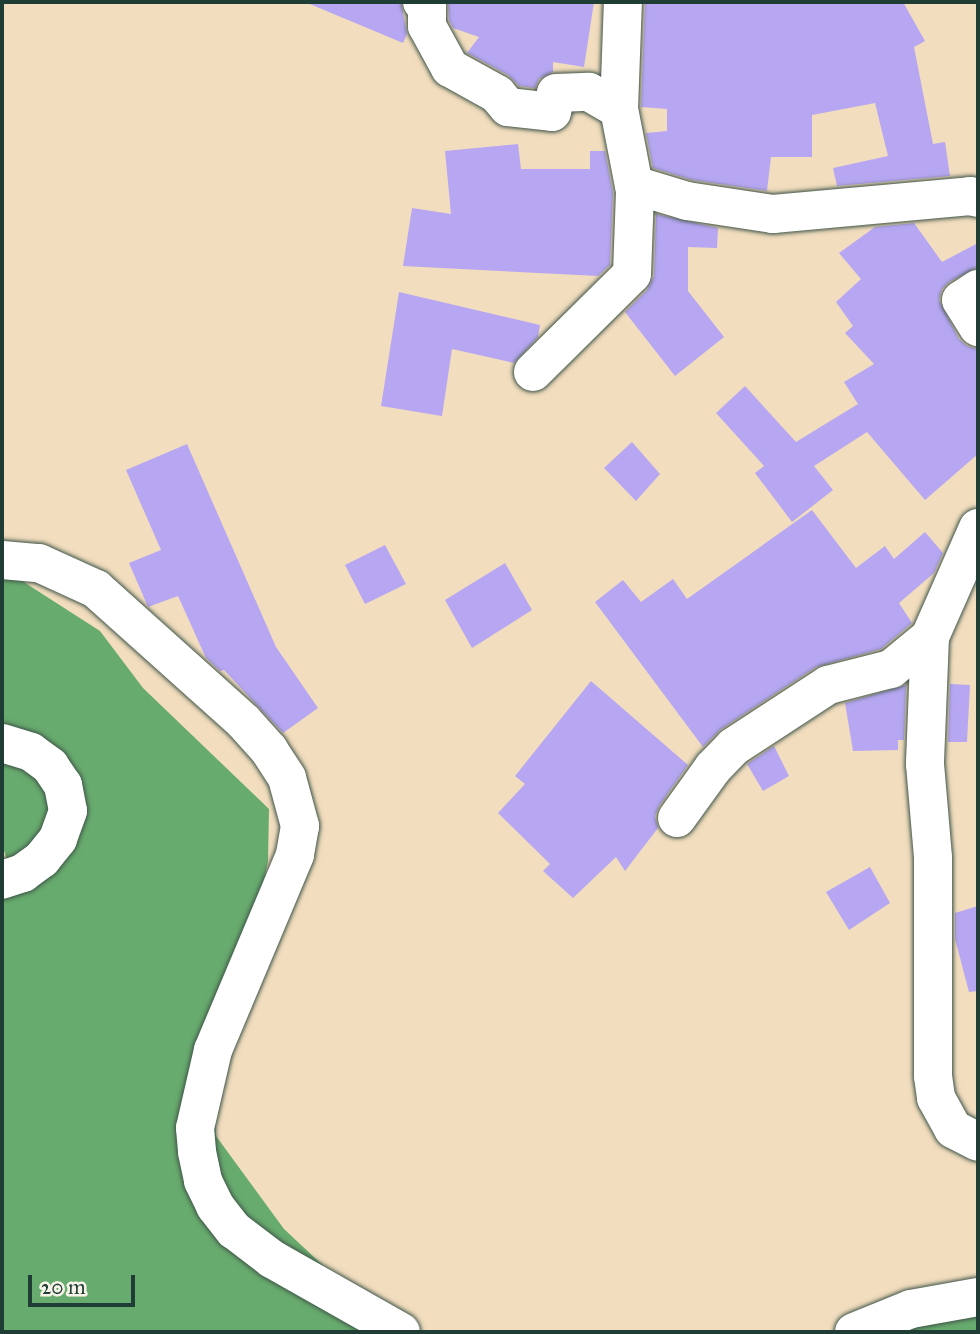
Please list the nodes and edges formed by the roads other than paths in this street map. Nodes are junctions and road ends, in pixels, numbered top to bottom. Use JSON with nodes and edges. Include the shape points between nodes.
{"nodes":[{"id":1,"x":422,"y":2,"type":"edge"},
{"id":2,"x":623,"y":2,"type":"edge"},
{"id":3,"x":619,"y":109,"type":"junction"},
{"id":4,"x":634,"y":185,"type":"junction"},
{"id":5,"x":978,"y":198,"type":"edge"},
{"id":6,"x":978,"y":289,"type":"edge"},
{"id":7,"x":978,"y":327,"type":"edge"},
{"id":8,"x":533,"y":372,"type":"dead end"},
{"id":9,"x":978,"y":528,"type":"edge"},
{"id":10,"x":2,"y":560,"type":"edge"},
{"id":11,"x":930,"y":636,"type":"junction"},
{"id":12,"x":2,"y":743,"type":"edge"},
{"id":13,"x":677,"y":818,"type":"dead end"},
{"id":14,"x":2,"y":880,"type":"edge"},
{"id":15,"x":978,"y":1142,"type":"edge"},
{"id":16,"x":978,"y":1297,"type":"edge"},
{"id":17,"x":401,"y":1332,"type":"edge"},
{"id":18,"x":854,"y":1332,"type":"edge"}],
"edges":[{"from":1,"to":3,"type":"street","via":[[427,6],[427,26],[450,68],[497,94],[509,107],[552,112],[556,93],[589,92]]},
{"from":2,"to":3,"type":"street"},
{"from":3,"to":4,"type":"street"},
{"from":4,"to":5,"type":"street","via":[[687,201],[773,214]]},
{"from":4,"to":8,"type":"street","via":[[632,274]]},
{"from":6,"to":7,"type":"street","via":[[961,300]]},
{"from":9,"to":11,"type":"street"},
{"from":10,"to":17,"type":"street","via":[[39,563],[96,589],[244,722],[287,778],[298,813],[295,855],[213,1050],[195,1128],[201,1171],[215,1206],[250,1244]]},
{"from":11,"to":13,"type":"street","via":[[891,669],[828,685],[733,747]]},
{"from":11,"to":15,"type":"street","via":[[925,764],[933,858],[933,1076],[936,1098],[953,1129]]},
{"from":12,"to":14,"type":"street","via":[[32,752],[50,766],[63,785],[68,811],[58,839],[42,859],[23,873]]},
{"from":16,"to":18,"type":"street","via":[[911,1309]]}]}
